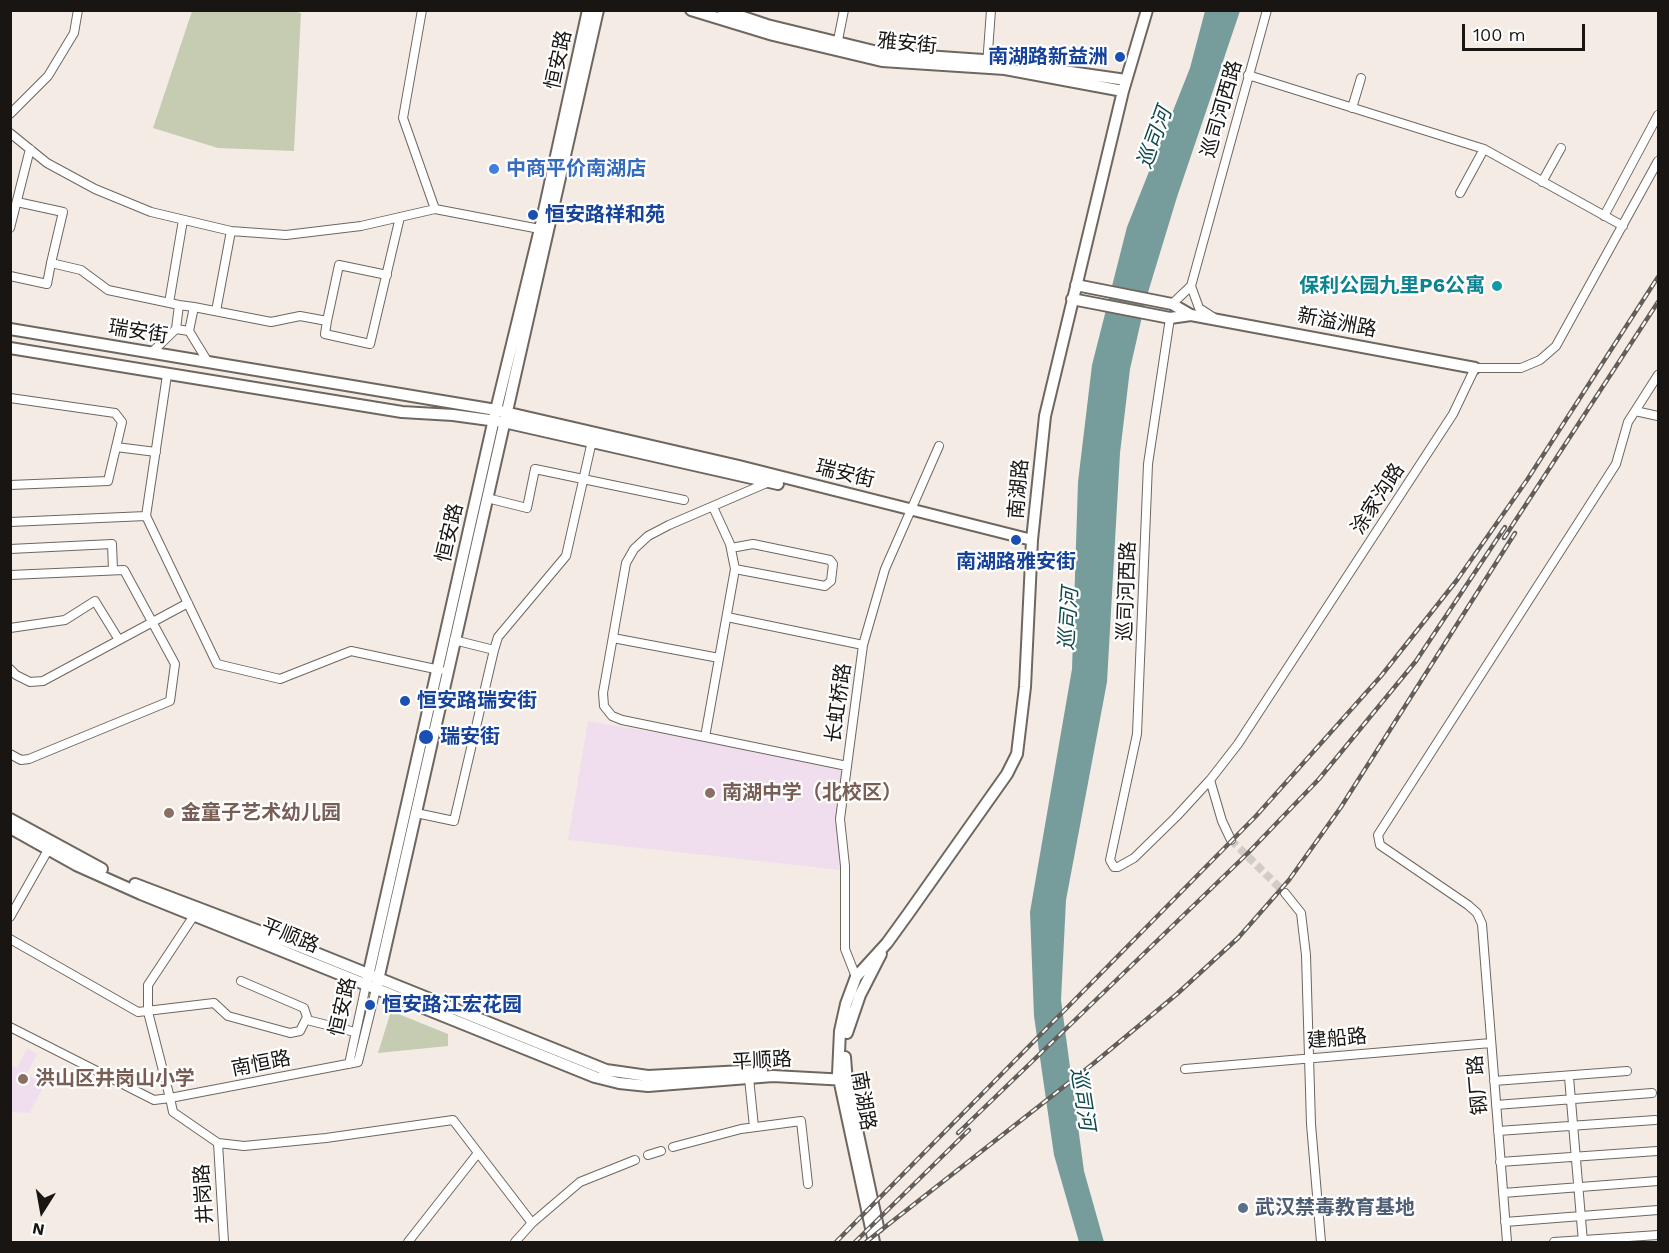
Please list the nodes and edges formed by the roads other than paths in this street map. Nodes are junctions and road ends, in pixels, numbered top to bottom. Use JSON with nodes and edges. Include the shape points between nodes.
{"nodes":[{"id":1,"x":78,"y":10,"type":"edge"},
{"id":2,"x":422,"y":10,"type":"edge"},
{"id":3,"x":588,"y":10,"type":"edge"},
{"id":4,"x":598,"y":10,"type":"edge"},
{"id":5,"x":691,"y":10,"type":"edge"},
{"id":6,"x":722,"y":10,"type":"edge"},
{"id":7,"x":844,"y":10,"type":"edge"},
{"id":8,"x":991,"y":10,"type":"edge"},
{"id":9,"x":1147,"y":10,"type":"edge"},
{"id":10,"x":1267,"y":10,"type":"edge"},
{"id":11,"x":837,"y":46,"type":"junction"},
{"id":12,"x":987,"y":63,"type":"junction"},
{"id":13,"x":1248,"y":75,"type":"junction"},
{"id":14,"x":1361,"y":78,"type":"dead end"},
{"id":15,"x":1124,"y":86,"type":"junction"},
{"id":16,"x":1352,"y":108,"type":"junction"},
{"id":17,"x":10,"y":114,"type":"edge"},
{"id":18,"x":1659,"y":115,"type":"edge"},
{"id":19,"x":10,"y":133,"type":"edge"},
{"id":20,"x":1561,"y":148,"type":"dead end"},
{"id":21,"x":30,"y":149,"type":"junction"},
{"id":22,"x":1484,"y":149,"type":"junction"},
{"id":23,"x":1659,"y":161,"type":"edge"},
{"id":24,"x":1542,"y":182,"type":"junction"},
{"id":25,"x":1460,"y":193,"type":"dead end"},
{"id":26,"x":17,"y":201,"type":"junction"},
{"id":27,"x":435,"y":209,"type":"junction"},
{"id":28,"x":1604,"y":216,"type":"junction"},
{"id":29,"x":400,"y":217,"type":"junction"},
{"id":30,"x":183,"y":220,"type":"junction"},
{"id":31,"x":1623,"y":226,"type":"junction"},
{"id":32,"x":10,"y":228,"type":"edge"},
{"id":33,"x":545,"y":230,"type":"junction"},
{"id":34,"x":231,"y":231,"type":"junction"},
{"id":35,"x":51,"y":263,"type":"junction"},
{"id":36,"x":387,"y":275,"type":"junction"},
{"id":37,"x":10,"y":276,"type":"edge"},
{"id":38,"x":1076,"y":285,"type":"junction"},
{"id":39,"x":1191,"y":286,"type":"junction"},
{"id":40,"x":1072,"y":299,"type":"junction"},
{"id":41,"x":169,"y":303,"type":"junction"},
{"id":42,"x":1172,"y":304,"type":"junction"},
{"id":43,"x":179,"y":305,"type":"junction"},
{"id":44,"x":194,"y":307,"type":"junction"},
{"id":45,"x":216,"y":311,"type":"junction"},
{"id":46,"x":1191,"y":315,"type":"junction"},
{"id":47,"x":1170,"y":318,"type":"junction"},
{"id":48,"x":1216,"y":319,"type":"junction"},
{"id":49,"x":327,"y":321,"type":"junction"},
{"id":50,"x":10,"y":329,"type":"edge"},
{"id":51,"x":176,"y":329,"type":"junction"},
{"id":52,"x":189,"y":332,"type":"junction"},
{"id":53,"x":10,"y":348,"type":"edge"},
{"id":54,"x":151,"y":353,"type":"junction"},
{"id":55,"x":208,"y":362,"type":"junction"},
{"id":56,"x":1475,"y":368,"type":"junction"},
{"id":57,"x":167,"y":375,"type":"junction"},
{"id":58,"x":1659,"y":375,"type":"edge"},
{"id":59,"x":1655,"y":388,"type":"edge"},
{"id":60,"x":10,"y":398,"type":"edge"},
{"id":61,"x":1635,"y":411,"type":"junction"},
{"id":62,"x":500,"y":416,"type":"junction"},
{"id":63,"x":1659,"y":416,"type":"edge"},
{"id":64,"x":592,"y":441,"type":"junction"},
{"id":65,"x":939,"y":446,"type":"dead end"},
{"id":66,"x":116,"y":447,"type":"junction"},
{"id":67,"x":156,"y":452,"type":"junction"},
{"id":68,"x":584,"y":479,"type":"junction"},
{"id":69,"x":771,"y":482,"type":"junction"},
{"id":70,"x":10,"y":484,"type":"edge"},
{"id":71,"x":487,"y":498,"type":"junction"},
{"id":72,"x":684,"y":500,"type":"dead end"},
{"id":73,"x":712,"y":507,"type":"junction"},
{"id":74,"x":909,"y":512,"type":"junction"},
{"id":75,"x":146,"y":516,"type":"junction"},
{"id":76,"x":10,"y":522,"type":"edge"},
{"id":77,"x":1032,"y":544,"type":"junction"},
{"id":78,"x":730,"y":548,"type":"junction"},
{"id":79,"x":10,"y":549,"type":"edge"},
{"id":80,"x":735,"y":569,"type":"junction"},
{"id":81,"x":113,"y":570,"type":"junction"},
{"id":82,"x":10,"y":575,"type":"edge"},
{"id":83,"x":188,"y":603,"type":"junction"},
{"id":84,"x":727,"y":617,"type":"junction"},
{"id":85,"x":153,"y":622,"type":"junction"},
{"id":86,"x":10,"y":628,"type":"edge"},
{"id":87,"x":613,"y":638,"type":"junction"},
{"id":88,"x":454,"y":639,"type":"junction"},
{"id":89,"x":119,"y":640,"type":"junction"},
{"id":90,"x":863,"y":645,"type":"junction"},
{"id":91,"x":494,"y":650,"type":"junction"},
{"id":92,"x":719,"y":658,"type":"junction"},
{"id":93,"x":10,"y":669,"type":"edge"},
{"id":94,"x":443,"y":670,"type":"junction"},
{"id":95,"x":705,"y":737,"type":"junction"},
{"id":96,"x":10,"y":754,"type":"edge"},
{"id":97,"x":847,"y":766,"type":"junction"},
{"id":98,"x":1210,"y":780,"type":"junction"},
{"id":99,"x":416,"y":813,"type":"junction"},
{"id":100,"x":10,"y":819,"type":"edge"},
{"id":101,"x":10,"y":828,"type":"edge"},
{"id":102,"x":1231,"y":840,"type":"tunnel mouth"},
{"id":103,"x":48,"y":850,"type":"junction"},
{"id":104,"x":1111,"y":864,"type":"joint"},
{"id":105,"x":1285,"y":893,"type":"tunnel mouth"},
{"id":106,"x":193,"y":916,"type":"junction"},
{"id":107,"x":10,"y":917,"type":"edge"},
{"id":108,"x":10,"y":939,"type":"edge"},
{"id":109,"x":887,"y":943,"type":"junction"},
{"id":110,"x":856,"y":977,"type":"junction"},
{"id":111,"x":241,"y":981,"type":"dead end"},
{"id":112,"x":372,"y":983,"type":"junction"},
{"id":113,"x":148,"y":1012,"type":"junction"},
{"id":114,"x":307,"y":1020,"type":"junction"},
{"id":115,"x":10,"y":1027,"type":"edge"},
{"id":116,"x":355,"y":1032,"type":"junction"},
{"id":117,"x":1491,"y":1042,"type":"junction"},
{"id":118,"x":1311,"y":1058,"type":"junction"},
{"id":119,"x":358,"y":1062,"type":"joint"},
{"id":120,"x":349,"y":1064,"type":"junction"},
{"id":121,"x":1185,"y":1069,"type":"dead end"},
{"id":122,"x":1627,"y":1071,"type":"dead end"},
{"id":123,"x":842,"y":1077,"type":"junction"},
{"id":124,"x":1569,"y":1077,"type":"junction"},
{"id":125,"x":749,"y":1078,"type":"junction"},
{"id":126,"x":1494,"y":1081,"type":"junction"},
{"id":127,"x":1652,"y":1093,"type":"dead end"},
{"id":128,"x":170,"y":1098,"type":"junction"},
{"id":129,"x":1571,"y":1100,"type":"junction"},
{"id":130,"x":1496,"y":1105,"type":"junction"},
{"id":131,"x":1655,"y":1120,"type":"dead end"},
{"id":132,"x":1573,"y":1126,"type":"junction"},
{"id":133,"x":754,"y":1127,"type":"junction"},
{"id":134,"x":1498,"y":1131,"type":"junction"},
{"id":135,"x":218,"y":1143,"type":"junction"},
{"id":136,"x":673,"y":1147,"type":"dead end"},
{"id":137,"x":661,"y":1151,"type":"dead end"},
{"id":138,"x":1657,"y":1151,"type":"dead end"},
{"id":139,"x":478,"y":1153,"type":"junction"},
{"id":140,"x":648,"y":1155,"type":"dead end"},
{"id":141,"x":1575,"y":1156,"type":"junction"},
{"id":142,"x":635,"y":1160,"type":"dead end"},
{"id":143,"x":1500,"y":1162,"type":"junction"},
{"id":144,"x":1658,"y":1181,"type":"edge"},
{"id":145,"x":808,"y":1184,"type":"dead end"},
{"id":146,"x":1578,"y":1187,"type":"junction"},
{"id":147,"x":1503,"y":1193,"type":"junction"},
{"id":148,"x":1659,"y":1210,"type":"edge"},
{"id":149,"x":1581,"y":1216,"type":"junction"},
{"id":150,"x":1505,"y":1222,"type":"junction"},
{"id":151,"x":532,"y":1223,"type":"junction"},
{"id":152,"x":1659,"y":1235,"type":"edge"},
{"id":153,"x":1583,"y":1241,"type":"edge"},
{"id":154,"x":224,"y":1242,"type":"edge"},
{"id":155,"x":408,"y":1242,"type":"edge"},
{"id":156,"x":515,"y":1242,"type":"edge"},
{"id":157,"x":874,"y":1242,"type":"edge"},
{"id":158,"x":881,"y":1242,"type":"edge"},
{"id":159,"x":1321,"y":1242,"type":"edge"},
{"id":160,"x":1507,"y":1242,"type":"edge"},
{"id":161,"x":1554,"y":1242,"type":"edge"}],
"edges":[{"from":1,"to":17,"type":"street","via":[[74,33],[48,76]]},
{"from":2,"to":27,"type":"street","via":[[403,118]]},
{"from":3,"to":33,"type":"main road","name":"恒安路"},
{"from":4,"to":33,"type":"main road","name":"恒安路"},
{"from":5,"to":11,"type":"main road","name":"雅安街","via":[[774,35]]},
{"from":6,"to":11,"type":"main road","name":"雅安街"},
{"from":7,"to":11,"type":"street"},
{"from":8,"to":12,"type":"street"},
{"from":9,"to":15,"type":"main road","name":"南湖路"},
{"from":10,"to":13,"type":"street","name":"巡司河西路"},
{"from":11,"to":12,"type":"main road","name":"雅安街","via":[[900,63]]},
{"from":12,"to":15,"type":"main road","name":"雅安街"},
{"from":13,"to":16,"type":"street"},
{"from":13,"to":39,"type":"street","name":"巡司河西路"},
{"from":14,"to":16,"type":"street"},
{"from":15,"to":38,"type":"main road","name":"南湖路"},
{"from":16,"to":22,"type":"street"},
{"from":18,"to":28,"type":"street"},
{"from":19,"to":21,"type":"street"},
{"from":20,"to":24,"type":"street"},
{"from":21,"to":26,"type":"street"},
{"from":21,"to":30,"type":"street","via":[[47,163],[95,189],[151,212]]},
{"from":22,"to":24,"type":"street"},
{"from":22,"to":25,"type":"street"},
{"from":23,"to":31,"type":"street"},
{"from":24,"to":28,"type":"street"},
{"from":26,"to":32,"type":"street"},
{"from":26,"to":35,"type":"street","via":[[63,212]]},
{"from":27,"to":29,"type":"street"},
{"from":27,"to":33,"type":"street"},
{"from":28,"to":31,"type":"street"},
{"from":29,"to":34,"type":"street","via":[[286,236]]},
{"from":29,"to":36,"type":"street"},
{"from":30,"to":34,"type":"street"},
{"from":30,"to":41,"type":"street"},
{"from":31,"to":56,"type":"street","via":[[1548,355],[1521,368]]},
{"from":33,"to":62,"type":"main road","name":"恒安路"},
{"from":34,"to":45,"type":"street"},
{"from":35,"to":37,"type":"street","via":[[47,284]]},
{"from":35,"to":41,"type":"street","via":[[81,270],[108,290]]},
{"from":36,"to":49,"type":"street","via":[[339,265]]},
{"from":36,"to":49,"type":"street","via":[[370,344],[325,334]]},
{"from":38,"to":40,"type":"main road","name":"南湖路"},
{"from":38,"to":42,"type":"main road"},
{"from":39,"to":42,"type":"street"},
{"from":39,"to":48,"type":"street","via":[[1199,308]]},
{"from":40,"to":47,"type":"main road"},
{"from":40,"to":77,"type":"main road","name":"南湖路","via":[[1043,427]]},
{"from":41,"to":43,"type":"street"},
{"from":42,"to":46,"type":"main road"},
{"from":43,"to":44,"type":"street"},
{"from":43,"to":51,"type":"street"},
{"from":44,"to":45,"type":"street"},
{"from":44,"to":52,"type":"street"},
{"from":45,"to":49,"type":"street","via":[[271,322],[300,316]]},
{"from":46,"to":47,"type":"main road"},
{"from":46,"to":48,"type":"main road","name":"新溢洲路"},
{"from":47,"to":104,"type":"street","name":"巡司河西路","via":[[1148,464],[1137,734]]},
{"from":48,"to":56,"type":"main road","name":"新溢洲路"},
{"from":50,"to":54,"type":"main road","name":"瑞安街"},
{"from":51,"to":52,"type":"street"},
{"from":51,"to":54,"type":"street"},
{"from":52,"to":55,"type":"street"},
{"from":53,"to":57,"type":"main road","name":"瑞安街"},
{"from":54,"to":55,"type":"main road","name":"瑞安街"},
{"from":55,"to":62,"type":"main road","name":"瑞安街"},
{"from":56,"to":98,"type":"street","name":"涂家沟路","via":[[1453,414],[1238,744]]},
{"from":57,"to":62,"type":"main road","name":"瑞安街","via":[[402,412]]},
{"from":57,"to":67,"type":"street"},
{"from":58,"to":59,"type":"street"},
{"from":59,"to":61,"type":"street"},
{"from":60,"to":66,"type":"street","via":[[115,413],[122,422]]},
{"from":61,"to":63,"type":"street"},
{"from":61,"to":117,"type":"street","name":"钢厂路","via":[[1616,464],[1378,835],[1380,845],[1477,913],[1482,924]]},
{"from":62,"to":64,"type":"main road","name":"瑞安街"},
{"from":62,"to":71,"type":"main road","name":"恒安路"},
{"from":62,"to":74,"type":"main road","name":"瑞安街"},
{"from":62,"to":94,"type":"main road","name":"恒安路"},
{"from":64,"to":68,"type":"street"},
{"from":64,"to":69,"type":"main road","name":"瑞安街"},
{"from":65,"to":74,"type":"street","name":"长虹桥路"},
{"from":66,"to":67,"type":"street"},
{"from":66,"to":70,"type":"street","via":[[108,481]]},
{"from":67,"to":75,"type":"street"},
{"from":68,"to":71,"type":"street","via":[[535,469],[527,508]]},
{"from":68,"to":72,"type":"street"},
{"from":68,"to":91,"type":"street","via":[[566,556],[498,637]]},
{"from":69,"to":73,"type":"street"},
{"from":69,"to":74,"type":"main road","name":"瑞安街"},
{"from":71,"to":88,"type":"main road","name":"恒安路"},
{"from":73,"to":78,"type":"street"},
{"from":73,"to":87,"type":"street","via":[[648,536],[634,549],[626,563]]},
{"from":74,"to":77,"type":"main road","name":"瑞安街"},
{"from":74,"to":90,"type":"street","name":"长虹桥路","via":[[885,569]]},
{"from":75,"to":76,"type":"street"},
{"from":75,"to":83,"type":"street"},
{"from":77,"to":109,"type":"main road","name":"南湖路","via":[[1025,687],[1017,754]]},
{"from":78,"to":80,"type":"street"},
{"from":78,"to":80,"type":"street","via":[[753,544],[833,564],[831,581],[825,586]]},
{"from":79,"to":81,"type":"street","via":[[112,544]]},
{"from":80,"to":84,"type":"street"},
{"from":81,"to":82,"type":"street"},
{"from":81,"to":85,"type":"street","via":[[124,570]]},
{"from":83,"to":85,"type":"street"},
{"from":83,"to":94,"type":"street","via":[[217,664],[280,679],[351,651]]},
{"from":84,"to":90,"type":"street"},
{"from":84,"to":92,"type":"street"},
{"from":85,"to":89,"type":"street"},
{"from":85,"to":96,"type":"street","via":[[175,664],[170,701],[29,759],[21,760]]},
{"from":86,"to":89,"type":"street","via":[[65,620],[95,601]]},
{"from":87,"to":92,"type":"street"},
{"from":87,"to":95,"type":"street","via":[[603,693],[604,706],[612,716]]},
{"from":88,"to":91,"type":"street"},
{"from":88,"to":94,"type":"main road","name":"恒安路"},
{"from":89,"to":93,"type":"street","via":[[44,681],[30,682]]},
{"from":90,"to":97,"type":"street","name":"长虹桥路"},
{"from":91,"to":99,"type":"street","via":[[454,821]]},
{"from":92,"to":95,"type":"street"},
{"from":94,"to":99,"type":"main road","name":"恒安路"},
{"from":94,"to":112,"type":"main road","name":"恒安路"},
{"from":95,"to":97,"type":"street"},
{"from":97,"to":110,"type":"street","name":"长虹桥路","via":[[840,819],[845,866],[844,927],[845,949]]},
{"from":98,"to":102,"type":"street"},
{"from":98,"to":104,"type":"street","name":"涂家沟路","via":[[1134,858],[1122,867]]},
{"from":99,"to":112,"type":"main road","name":"恒安路"},
{"from":100,"to":112,"type":"main road","name":"平顺路","via":[[134,884],[301,947]]},
{"from":101,"to":103,"type":"main road","name":"平顺路"},
{"from":103,"to":106,"type":"main road","name":"平顺路"},
{"from":103,"to":107,"type":"street"},
{"from":105,"to":118,"type":"street","via":[[1301,913]]},
{"from":106,"to":112,"type":"main road","name":"平顺路"},
{"from":106,"to":113,"type":"street","via":[[148,985]]},
{"from":108,"to":113,"type":"street","via":[[138,1012]]},
{"from":109,"to":110,"type":"main road","name":"南湖路"},
{"from":109,"to":123,"type":"main road","name":"南湖路","via":[[850,1020]]},
{"from":110,"to":123,"type":"main road","name":"南湖路","via":[[840,1031]]},
{"from":111,"to":114,"type":"street","via":[[304,1008]]},
{"from":112,"to":116,"type":"street","name":"恒安路"},
{"from":112,"to":119,"type":"street","name":"恒安路"},
{"from":112,"to":123,"type":"main road","name":"平顺路","via":[[627,1075],[771,1070]]},
{"from":112,"to":125,"type":"main road","name":"平顺路","via":[[584,1073],[619,1083],[648,1086]]},
{"from":113,"to":114,"type":"street","via":[[214,1003],[228,1016],[290,1033],[300,1031]]},
{"from":113,"to":128,"type":"street"},
{"from":114,"to":116,"type":"street"},
{"from":115,"to":128,"type":"street","name":"南恒路","via":[[154,1100]]},
{"from":116,"to":120,"type":"street","name":"恒安路"},
{"from":117,"to":118,"type":"street","name":"建船路"},
{"from":117,"to":126,"type":"street","name":"钢厂路"},
{"from":118,"to":121,"type":"street","name":"建船路"},
{"from":118,"to":159,"type":"street","via":[[1311,1124]]},
{"from":119,"to":120,"type":"street","name":"南恒路"},
{"from":120,"to":128,"type":"street","name":"南恒路"},
{"from":122,"to":124,"type":"street"},
{"from":123,"to":125,"type":"main road","name":"平顺路"},
{"from":123,"to":157,"type":"main road","name":"南湖路"},
{"from":123,"to":158,"type":"main road","name":"南湖路"},
{"from":124,"to":126,"type":"street"},
{"from":124,"to":129,"type":"street"},
{"from":125,"to":133,"type":"street"},
{"from":126,"to":130,"type":"street","name":"钢厂路"},
{"from":127,"to":129,"type":"street"},
{"from":128,"to":135,"type":"street","via":[[173,1112]]},
{"from":129,"to":130,"type":"street"},
{"from":129,"to":132,"type":"street"},
{"from":130,"to":134,"type":"street","name":"钢厂路"},
{"from":131,"to":132,"type":"street"},
{"from":132,"to":134,"type":"street"},
{"from":132,"to":141,"type":"street"},
{"from":133,"to":136,"type":"street"},
{"from":133,"to":145,"type":"street","via":[[801,1121]]},
{"from":134,"to":143,"type":"street","name":"钢厂路"},
{"from":135,"to":139,"type":"street","via":[[256,1145],[453,1120]]},
{"from":135,"to":154,"type":"street","name":"井岗路"},
{"from":137,"to":140,"type":"street"},
{"from":138,"to":141,"type":"street"},
{"from":139,"to":151,"type":"street"},
{"from":139,"to":155,"type":"street"},
{"from":141,"to":143,"type":"street"},
{"from":141,"to":146,"type":"street"},
{"from":142,"to":151,"type":"street","via":[[580,1182]]},
{"from":143,"to":147,"type":"street","name":"钢厂路"},
{"from":144,"to":146,"type":"street"},
{"from":146,"to":147,"type":"street"},
{"from":146,"to":149,"type":"street"},
{"from":147,"to":150,"type":"street","name":"钢厂路"},
{"from":148,"to":149,"type":"street"},
{"from":149,"to":150,"type":"street"},
{"from":149,"to":153,"type":"street"},
{"from":150,"to":160,"type":"street","name":"钢厂路"},
{"from":151,"to":156,"type":"street"},
{"from":152,"to":153,"type":"street"},
{"from":153,"to":161,"type":"street"}]}
